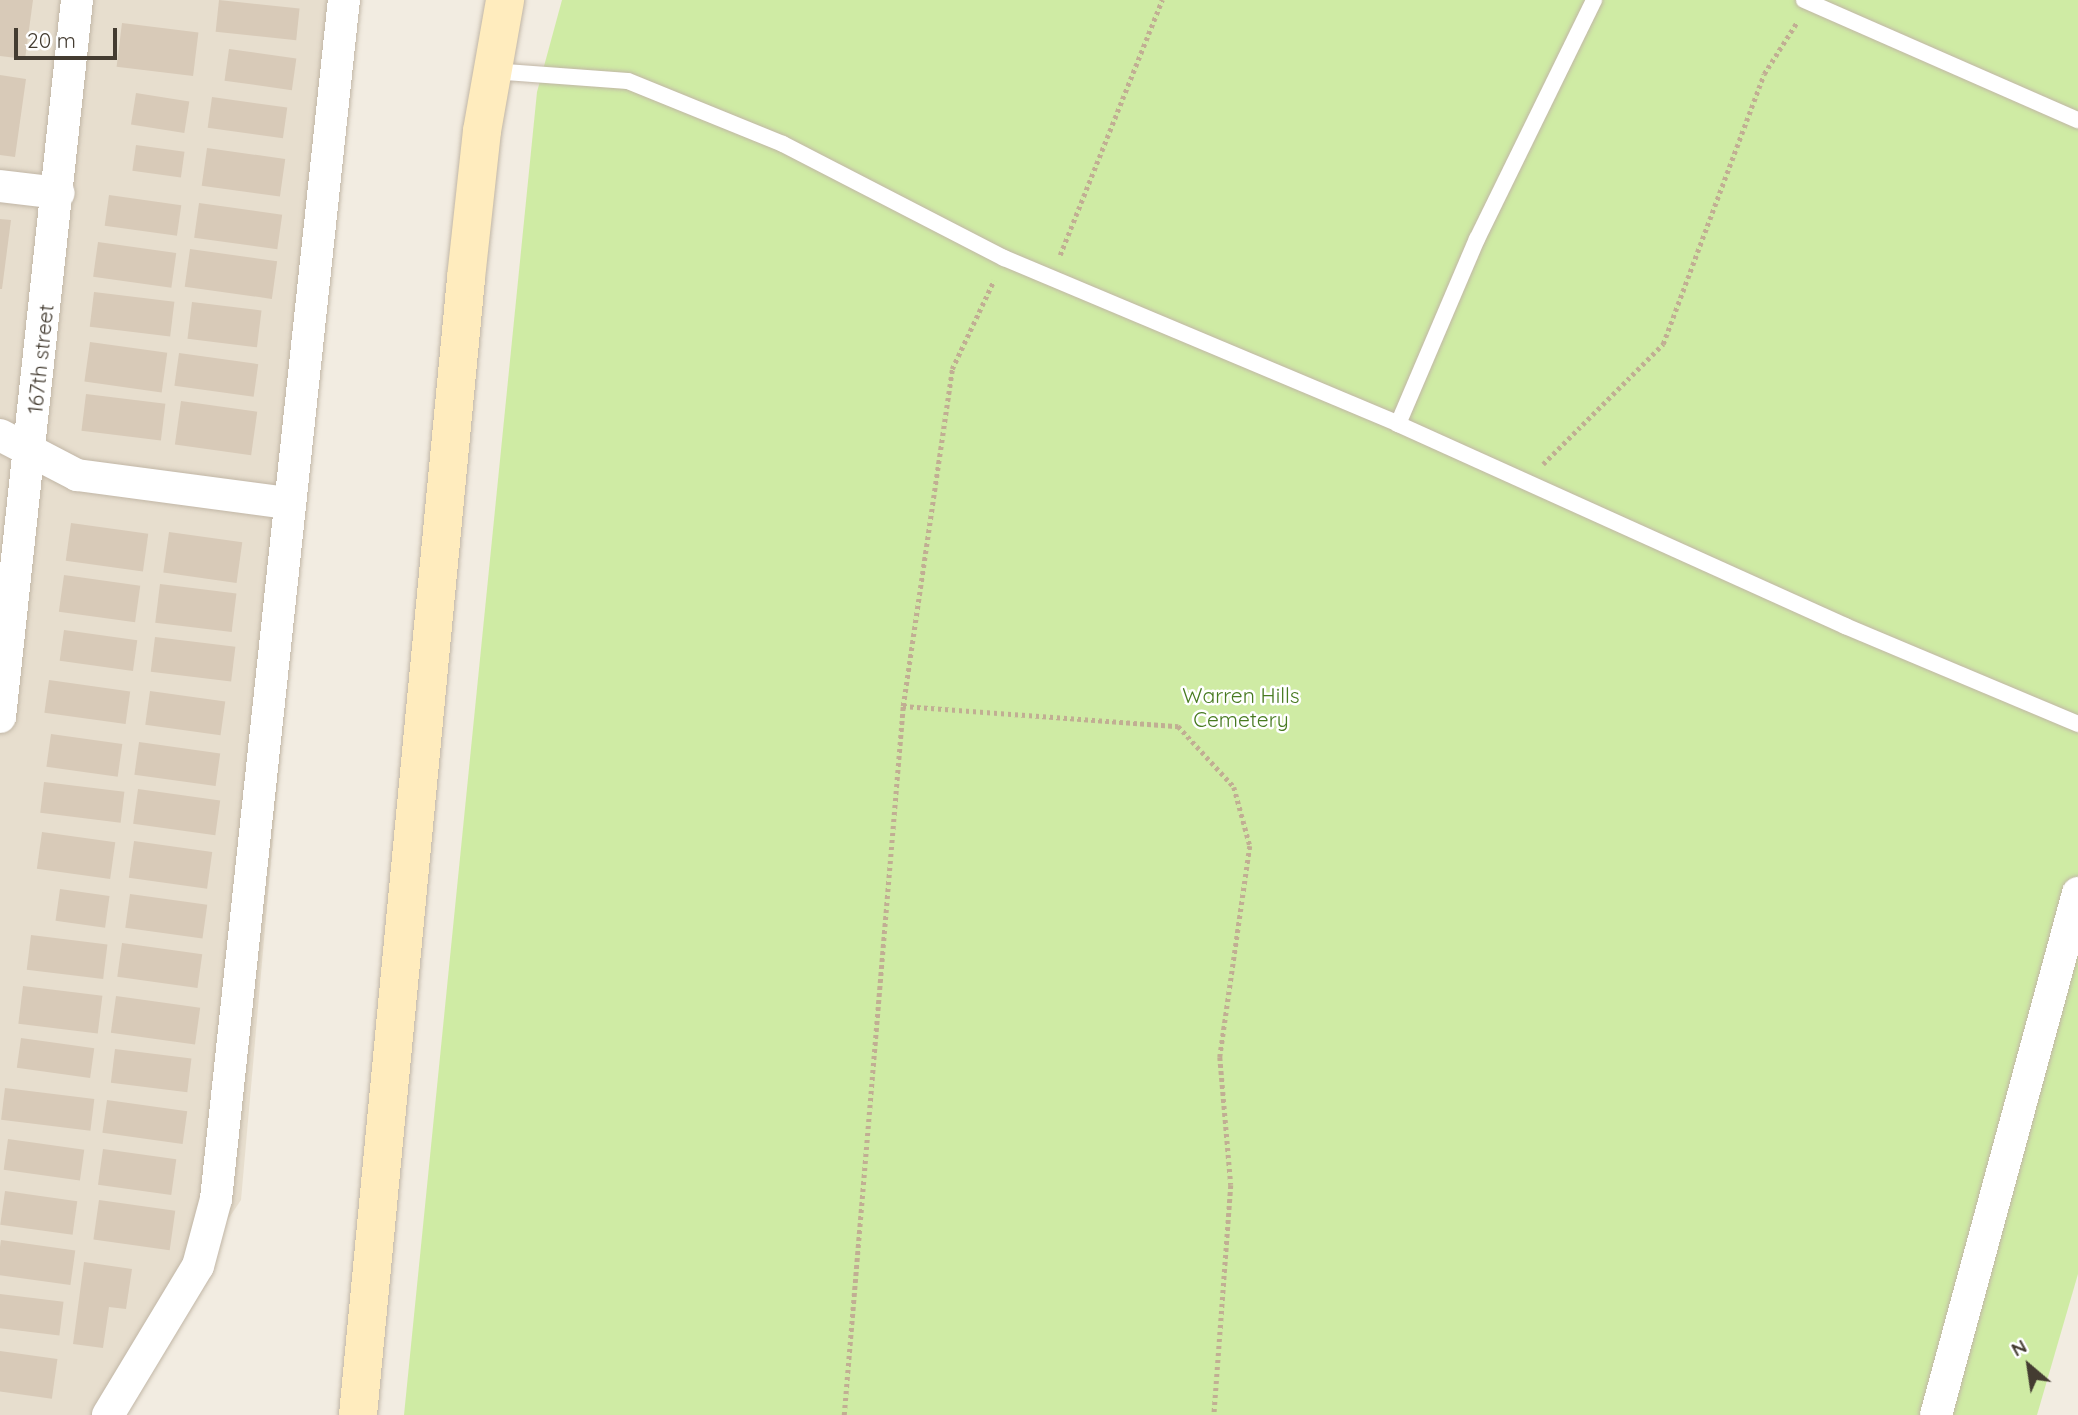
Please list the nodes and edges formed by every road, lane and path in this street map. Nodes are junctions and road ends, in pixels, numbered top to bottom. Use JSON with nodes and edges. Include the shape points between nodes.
{"nodes":[{"id":1,"x":76,"y":0,"type":"edge"},
{"id":2,"x":344,"y":0,"type":"edge"},
{"id":3,"x":505,"y":0,"type":"edge"},
{"id":4,"x":1162,"y":0,"type":"edge"},
{"id":5,"x":1594,"y":0,"type":"edge"},
{"id":6,"x":1807,"y":1,"type":"edge"},
{"id":7,"x":492,"y":71,"type":"junction"},
{"id":8,"x":2078,"y":121,"type":"edge"},
{"id":9,"x":0,"y":186,"type":"edge"},
{"id":10,"x":59,"y":193,"type":"junction"},
{"id":11,"x":1004,"y":258,"type":"junction"},
{"id":12,"x":1051,"y":279,"type":"junction"},
{"id":13,"x":1398,"y":424,"type":"junction"},
{"id":14,"x":0,"y":435,"type":"edge"},
{"id":15,"x":30,"y":453,"type":"junction"},
{"id":16,"x":1525,"y":482,"type":"junction"},
{"id":17,"x":288,"y":503,"type":"junction"},
{"id":18,"x":903,"y":706,"type":"junction"},
{"id":19,"x":0,"y":717,"type":"edge"},
{"id":20,"x":2078,"y":724,"type":"edge"},
{"id":21,"x":2078,"y":893,"type":"edge"},
{"id":22,"x":108,"y":1415,"type":"edge"},
{"id":23,"x":358,"y":1415,"type":"edge"},
{"id":24,"x":844,"y":1415,"type":"edge"},
{"id":25,"x":1214,"y":1415,"type":"edge"},
{"id":26,"x":1936,"y":1415,"type":"edge"}],
"edges":[{"from":1,"to":10,"type":"street","name":"167th street"},
{"from":2,"to":17,"type":"street"},
{"from":3,"to":7,"type":"street"},
{"from":4,"to":12,"type":"path"},
{"from":5,"to":13,"type":"lane","via":[[1477,239]]},
{"from":6,"to":8,"type":"lane"},
{"from":6,"to":16,"type":"path","via":[[1765,74],[1663,344]]},
{"from":7,"to":11,"type":"lane","via":[[628,81],[783,144]]},
{"from":7,"to":23,"type":"street","via":[[452,413]]},
{"from":9,"to":10,"type":"street"},
{"from":10,"to":15,"type":"street","name":"167th street"},
{"from":11,"to":12,"type":"lane"},
{"from":11,"to":18,"type":"path","via":[[952,369]]},
{"from":12,"to":13,"type":"lane"},
{"from":13,"to":16,"type":"lane"},
{"from":14,"to":15,"type":"street"},
{"from":15,"to":17,"type":"street","via":[[77,475],[109,482]]},
{"from":15,"to":19,"type":"street","name":"167th street"},
{"from":16,"to":20,"type":"lane","via":[[1845,626]]},
{"from":17,"to":22,"type":"street","via":[[216,1199],[198,1266]]},
{"from":18,"to":24,"type":"path"},
{"from":18,"to":25,"type":"path","via":[[1178,726],[1234,786],[1250,846],[1220,1057],[1231,1185]]},
{"from":21,"to":26,"type":"street"}]}
